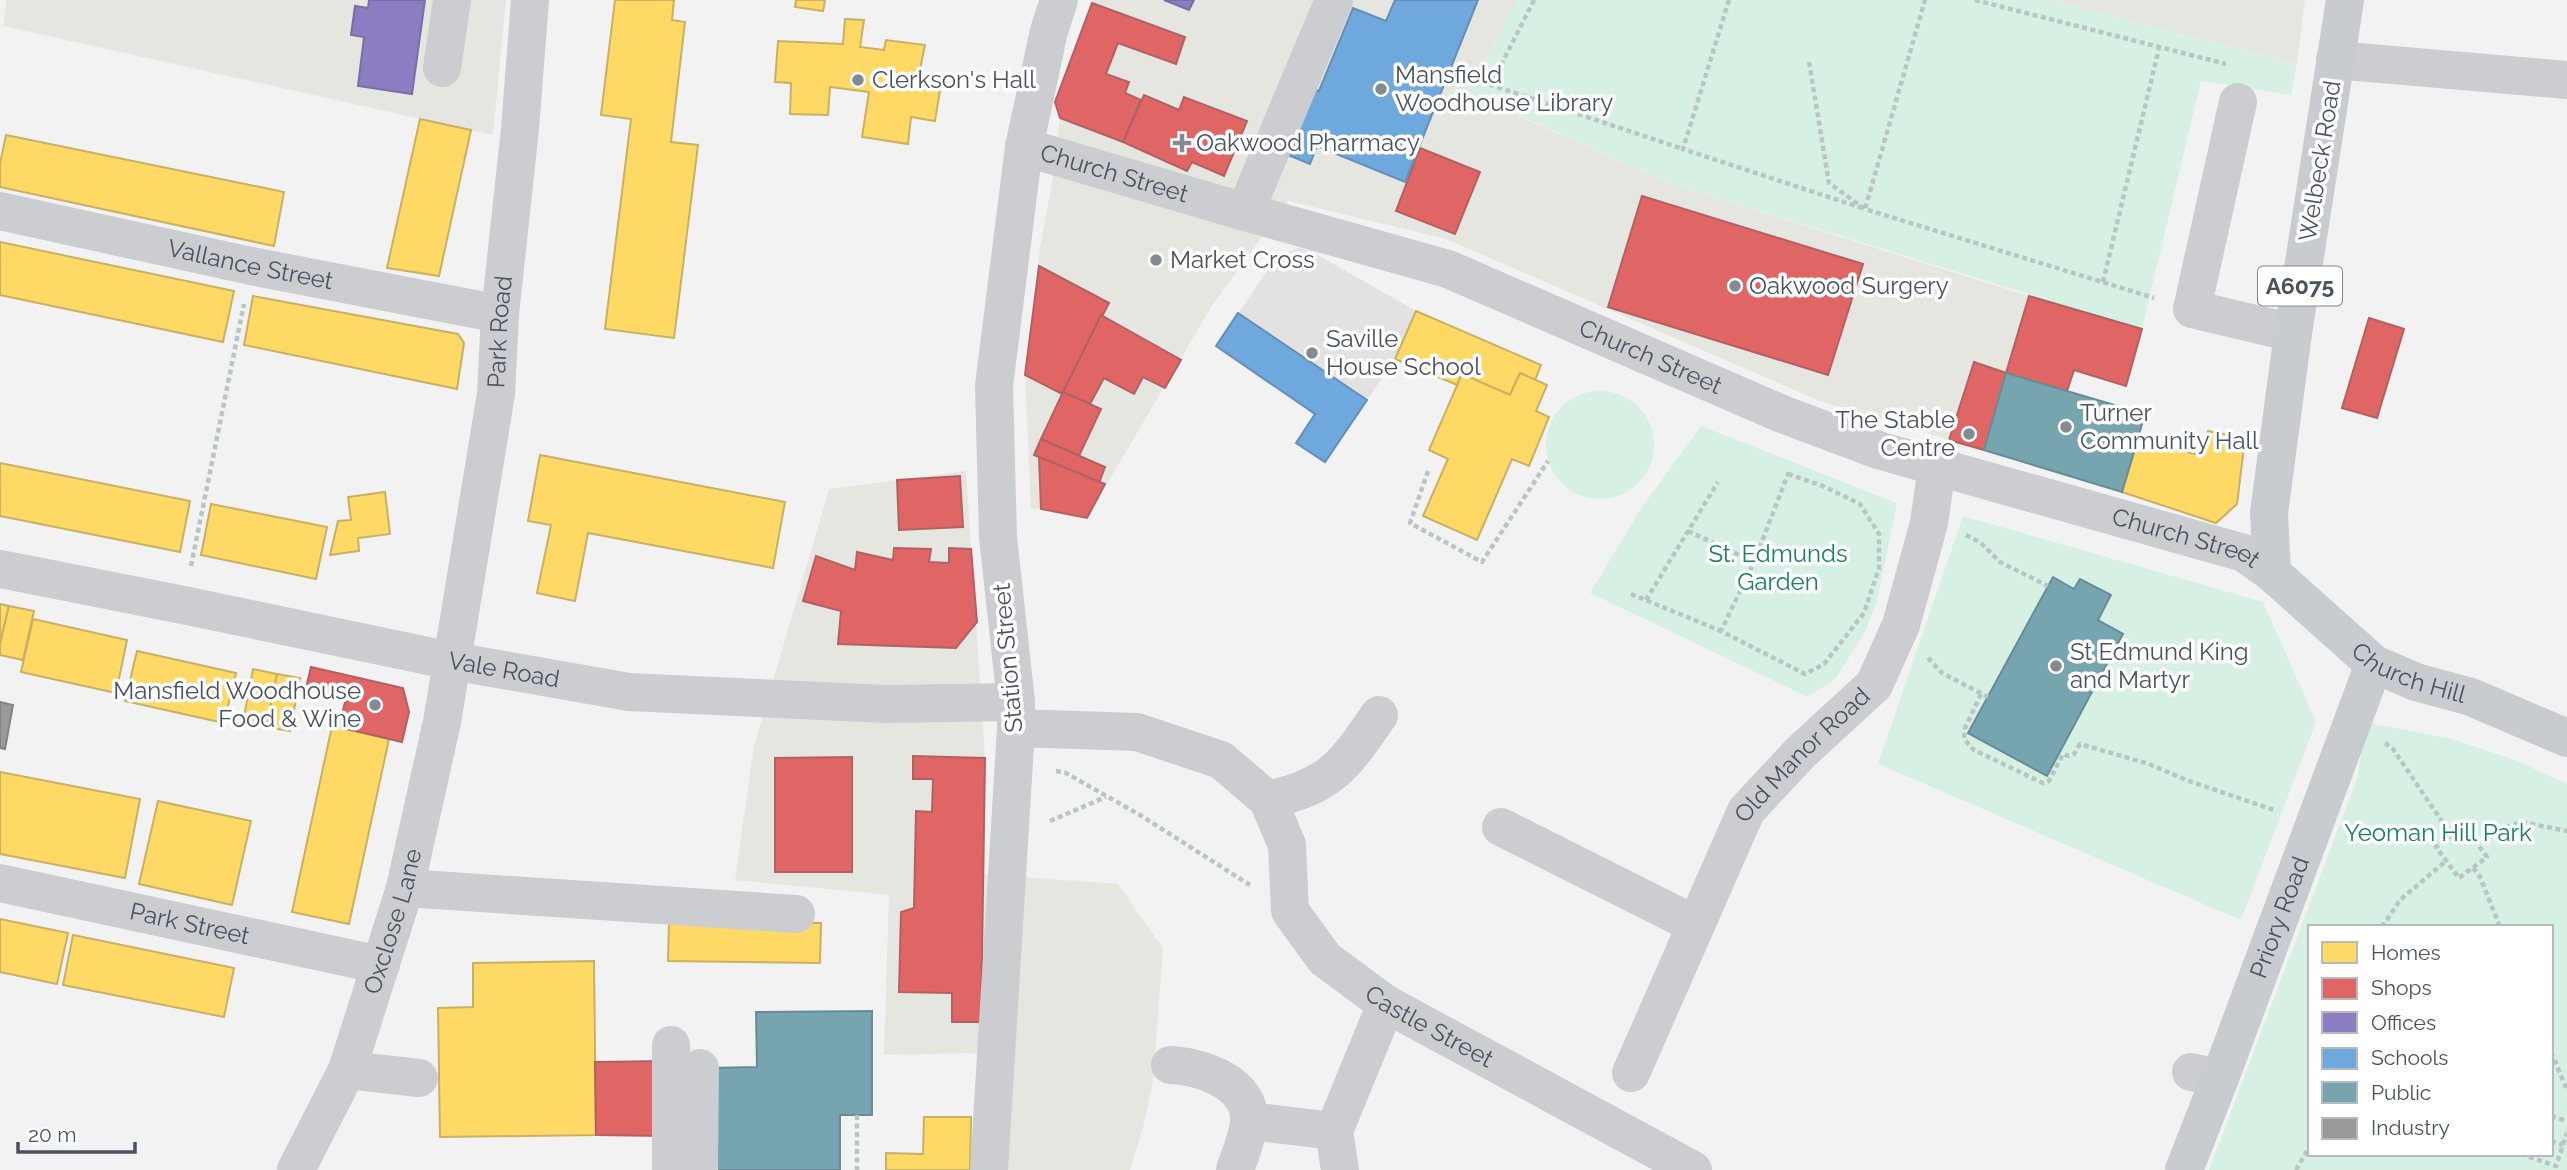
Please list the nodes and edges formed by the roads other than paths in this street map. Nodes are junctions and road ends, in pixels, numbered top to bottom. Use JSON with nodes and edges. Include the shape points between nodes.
{"nodes":[{"id":1,"x":452,"y":0,"type":"edge"},
{"id":2,"x":530,"y":0,"type":"edge"},
{"id":3,"x":1059,"y":0,"type":"edge"},
{"id":4,"x":1334,"y":0,"type":"edge"},
{"id":5,"x":2345,"y":0,"type":"edge"},
{"id":6,"x":2335,"y":60,"type":"junction"},
{"id":7,"x":442,"y":68,"type":"dead end"},
{"id":8,"x":2567,"y":80,"type":"edge"},
{"id":9,"x":2238,"y":102,"type":"road end"},
{"id":10,"x":1024,"y":147,"type":"junction"},
{"id":11,"x":0,"y":211,"type":"edge"},
{"id":12,"x":1245,"y":212,"type":"junction"},
{"id":13,"x":500,"y":314,"type":"junction"},
{"id":14,"x":2293,"y":333,"type":"junction"},
{"id":15,"x":1937,"y":467,"type":"junction"},
{"id":16,"x":0,"y":569,"type":"edge"},
{"id":17,"x":2272,"y":573,"type":"junction"},
{"id":18,"x":452,"y":661,"type":"junction"},
{"id":19,"x":2374,"y":664,"type":"junction"},
{"id":20,"x":1379,"y":715,"type":"dead end"},
{"id":21,"x":1016,"y":730,"type":"junction"},
{"id":22,"x":2567,"y":738,"type":"edge"},
{"id":23,"x":1268,"y":800,"type":"junction"},
{"id":24,"x":1500,"y":827,"type":"dead end"},
{"id":25,"x":0,"y":884,"type":"edge"},
{"id":26,"x":405,"y":888,"type":"junction"},
{"id":27,"x":796,"y":914,"type":"dead end"},
{"id":28,"x":1696,"y":925,"type":"junction"},
{"id":29,"x":381,"y":965,"type":"junction"},
{"id":30,"x":1386,"y":1004,"type":"junction"},
{"id":31,"x":1170,"y":1065,"type":"dead end"},
{"id":32,"x":347,"y":1070,"type":"junction"},
{"id":33,"x":1631,"y":1073,"type":"dead end"},
{"id":34,"x":419,"y":1077,"type":"dead end"},
{"id":35,"x":1250,"y":1121,"type":"junction"},
{"id":36,"x":1334,"y":1131,"type":"junction"},
{"id":37,"x":296,"y":1170,"type":"edge"},
{"id":38,"x":671,"y":1170,"type":"edge"},
{"id":39,"x":699,"y":1170,"type":"edge"},
{"id":40,"x":989,"y":1170,"type":"edge"},
{"id":41,"x":1235,"y":1170,"type":"edge"},
{"id":42,"x":1340,"y":1170,"type":"edge"},
{"id":43,"x":1693,"y":1170,"type":"edge"},
{"id":44,"x":2184,"y":1170,"type":"edge"}],
"edges":[{"from":1,"to":7,"type":"street"},
{"from":2,"to":13,"type":"street","name":"Park Road"},
{"from":3,"to":10,"type":"street","name":"Station Street"},
{"from":4,"to":12,"type":"street"},
{"from":5,"to":6,"type":"main road","name":"Welbeck Road","number":"A6075"},
{"from":6,"to":8,"type":"street"},
{"from":6,"to":14,"type":"main road","name":"Welbeck Road","number":"A6075"},
{"from":9,"to":14,"type":"street","via":[[2192,309]]},
{"from":10,"to":12,"type":"street","name":"Church Street"},
{"from":10,"to":21,"type":"street","name":"Station Street","via":[[994,386],[998,537]]},
{"from":11,"to":13,"type":"street","name":"Vallance Street"},
{"from":12,"to":15,"type":"street","name":"Church Street","via":[[1448,269],[1782,414]]},
{"from":13,"to":18,"type":"street","name":"Park Road","via":[[496,394]]},
{"from":14,"to":17,"type":"main road","name":"Welbeck Road","number":"A6075","via":[[2269,513]]},
{"from":15,"to":17,"type":"street","name":"Church Street","via":[[2244,553]]},
{"from":15,"to":28,"type":"street","name":"Old Manor Road","via":[[1946,528],[1874,685],[1746,811]]},
{"from":16,"to":18,"type":"street","name":"Vale Road"},
{"from":17,"to":19,"type":"main road","name":"Church Hill"},
{"from":18,"to":21,"type":"street","name":"Vale Road","via":[[629,692],[885,704]]},
{"from":18,"to":26,"type":"street","name":"Oxclose Lane"},
{"from":19,"to":22,"type":"main road","name":"Church Hill","via":[[2416,682],[2471,697]]},
{"from":19,"to":44,"type":"main road","name":"Priory Road","via":[[2316,824],[2206,1075]]},
{"from":20,"to":23,"type":"street","via":[[1354,752],[1327,779],[1298,794]]},
{"from":21,"to":23,"type":"street","via":[[1137,732],[1222,760]]},
{"from":21,"to":40,"type":"street","name":"Station Street"},
{"from":23,"to":30,"type":"street","name":"Castle Street","via":[[1287,845],[1290,911],[1325,959]]},
{"from":24,"to":28,"type":"street"},
{"from":25,"to":29,"type":"street","name":"Park Street"},
{"from":26,"to":27,"type":"street"},
{"from":26,"to":29,"type":"street","name":"Oxclose Lane"},
{"from":28,"to":33,"type":"street","name":"Old Manor Road"},
{"from":29,"to":32,"type":"street","name":"Oxclose Lane"},
{"from":30,"to":36,"type":"street"},
{"from":30,"to":43,"type":"street","name":"Castle Street"},
{"from":31,"to":35,"type":"street","via":[[1209,1072],[1234,1088],[1245,1101]]},
{"from":32,"to":34,"type":"street"},
{"from":32,"to":37,"type":"street","name":"Oxclose Lane"},
{"from":35,"to":36,"type":"street"},
{"from":35,"to":41,"type":"street"},
{"from":36,"to":42,"type":"street"},
{"from":38,"to":39,"type":"street","via":[[685,1056]]}]}
